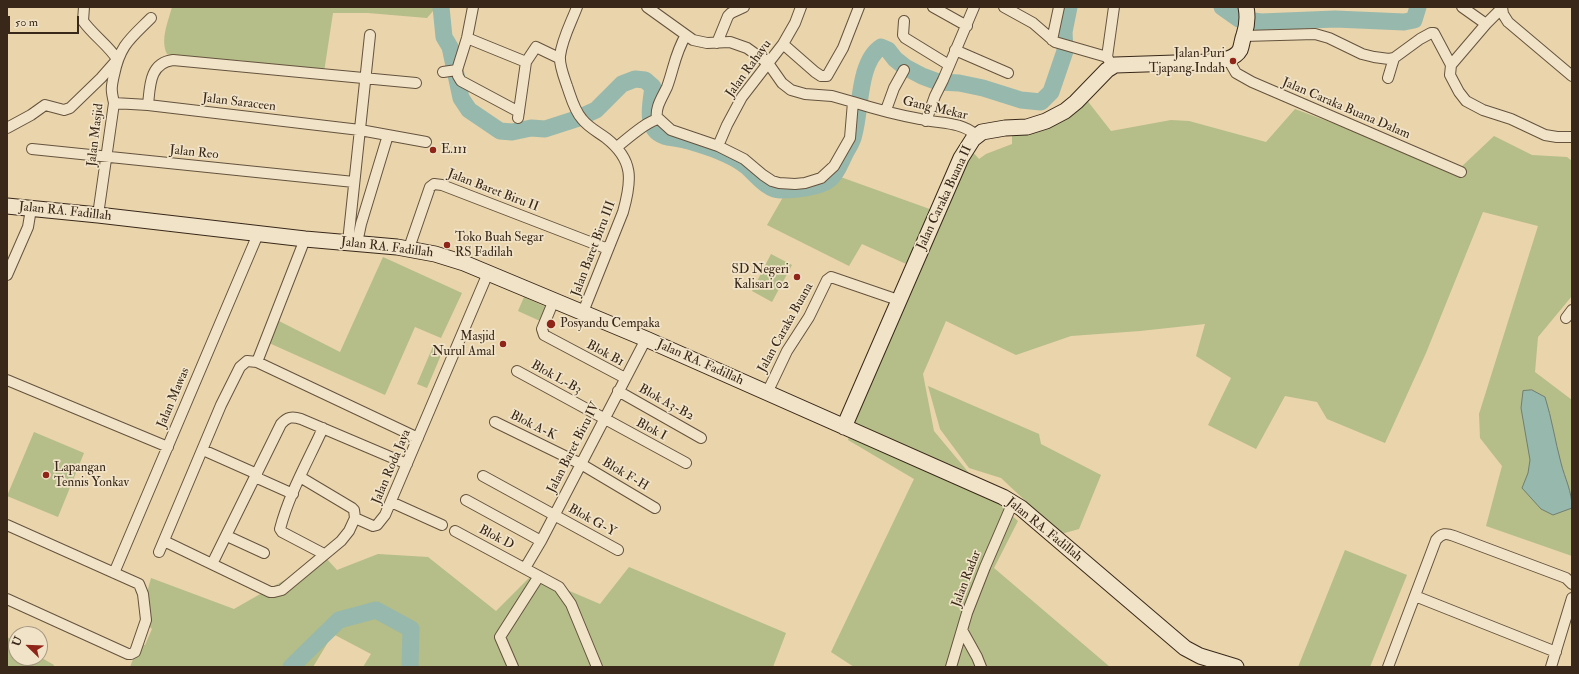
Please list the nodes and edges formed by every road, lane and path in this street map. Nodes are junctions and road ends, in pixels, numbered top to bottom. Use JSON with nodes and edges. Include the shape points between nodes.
{"nodes":[{"id":1,"x":84,"y":7,"type":"edge"},
{"id":2,"x":473,"y":7,"type":"edge"},
{"id":3,"x":577,"y":7,"type":"edge"},
{"id":4,"x":647,"y":7,"type":"edge"},
{"id":5,"x":744,"y":7,"type":"edge"},
{"id":6,"x":859,"y":7,"type":"edge"},
{"id":7,"x":933,"y":7,"type":"edge"},
{"id":8,"x":974,"y":7,"type":"edge"},
{"id":9,"x":1004,"y":7,"type":"edge"},
{"id":10,"x":1059,"y":7,"type":"edge"},
{"id":11,"x":1114,"y":7,"type":"edge"},
{"id":12,"x":1462,"y":7,"type":"edge"},
{"id":13,"x":797,"y":8,"type":"edge"},
{"id":14,"x":1502,"y":8,"type":"edge"},
{"id":15,"x":1247,"y":11,"type":"edge"},
{"id":16,"x":151,"y":18,"type":"dead end"},
{"id":17,"x":904,"y":21,"type":"dead end"},
{"id":18,"x":1486,"y":24,"type":"junction"},
{"id":19,"x":966,"y":26,"type":"junction"},
{"id":20,"x":1245,"y":33,"type":"junction"},
{"id":21,"x":686,"y":35,"type":"junction"},
{"id":22,"x":370,"y":36,"type":"dead end"},
{"id":23,"x":467,"y":38,"type":"junction"},
{"id":24,"x":1054,"y":41,"type":"junction"},
{"id":25,"x":717,"y":43,"type":"junction"},
{"id":26,"x":783,"y":44,"type":"junction"},
{"id":27,"x":955,"y":50,"type":"junction"},
{"id":28,"x":560,"y":58,"type":"junction"},
{"id":29,"x":1228,"y":58,"type":"junction"},
{"id":30,"x":1394,"y":58,"type":"junction"},
{"id":31,"x":117,"y":59,"type":"junction"},
{"id":32,"x":1109,"y":61,"type":"junction"},
{"id":33,"x":526,"y":62,"type":"junction"},
{"id":34,"x":768,"y":63,"type":"junction"},
{"id":35,"x":949,"y":65,"type":"junction"},
{"id":36,"x":456,"y":70,"type":"junction"},
{"id":37,"x":904,"y":70,"type":"dead end"},
{"id":38,"x":1451,"y":70,"type":"junction"},
{"id":39,"x":443,"y":72,"type":"dead end"},
{"id":40,"x":1008,"y":73,"type":"dead end"},
{"id":41,"x":1572,"y":76,"type":"edge"},
{"id":42,"x":365,"y":78,"type":"junction"},
{"id":43,"x":1388,"y":78,"type":"dead end"},
{"id":44,"x":416,"y":84,"type":"dead end"},
{"id":45,"x":114,"y":103,"type":"junction"},
{"id":46,"x":856,"y":103,"type":"junction"},
{"id":47,"x":148,"y":105,"type":"junction"},
{"id":48,"x":886,"y":110,"type":"junction"},
{"id":49,"x":653,"y":121,"type":"junction"},
{"id":50,"x":926,"y":121,"type":"junction"},
{"id":51,"x":7,"y":128,"type":"edge"},
{"id":52,"x":360,"y":130,"type":"junction"},
{"id":53,"x":388,"y":135,"type":"junction"},
{"id":54,"x":976,"y":135,"type":"junction"},
{"id":55,"x":1572,"y":137,"type":"edge"},
{"id":56,"x":426,"y":142,"type":"dead end"},
{"id":57,"x":617,"y":146,"type":"junction"},
{"id":58,"x":718,"y":146,"type":"junction"},
{"id":59,"x":32,"y":149,"type":"dead end"},
{"id":60,"x":106,"y":158,"type":"junction"},
{"id":61,"x":1461,"y":172,"type":"dead end"},
{"id":62,"x":354,"y":182,"type":"junction"},
{"id":63,"x":7,"y":206,"type":"edge"},
{"id":64,"x":31,"y":209,"type":"junction"},
{"id":65,"x":98,"y":215,"type":"junction"},
{"id":66,"x":258,"y":234,"type":"junction"},
{"id":67,"x":305,"y":239,"type":"junction"},
{"id":68,"x":353,"y":243,"type":"junction"},
{"id":69,"x":409,"y":248,"type":"junction"},
{"id":70,"x":608,"y":249,"type":"junction"},
{"id":71,"x":488,"y":273,"type":"junction"},
{"id":72,"x":7,"y":275,"type":"edge"},
{"id":73,"x":554,"y":300,"type":"junction"},
{"id":74,"x":898,"y":300,"type":"junction"},
{"id":75,"x":583,"y":312,"type":"junction"},
{"id":76,"x":646,"y":339,"type":"junction"},
{"id":77,"x":257,"y":362,"type":"junction"},
{"id":78,"x":516,"y":371,"type":"dead end"},
{"id":79,"x":624,"y":378,"type":"junction"},
{"id":80,"x":7,"y":380,"type":"edge"},
{"id":81,"x":618,"y":391,"type":"junction"},
{"id":82,"x":767,"y":393,"type":"junction"},
{"id":83,"x":604,"y":419,"type":"junction"},
{"id":84,"x":495,"y":422,"type":"dead end"},
{"id":85,"x":844,"y":427,"type":"junction"},
{"id":86,"x":323,"y":428,"type":"junction"},
{"id":87,"x":418,"y":438,"type":"junction"},
{"id":88,"x":701,"y":438,"type":"dead end"},
{"id":89,"x":168,"y":447,"type":"junction"},
{"id":90,"x":202,"y":450,"type":"junction"},
{"id":91,"x":686,"y":463,"type":"dead end"},
{"id":92,"x":407,"y":464,"type":"junction"},
{"id":93,"x":581,"y":464,"type":"junction"},
{"id":94,"x":256,"y":476,"type":"junction"},
{"id":95,"x":483,"y":476,"type":"dead end"},
{"id":96,"x":300,"y":477,"type":"junction"},
{"id":97,"x":293,"y":494,"type":"junction"},
{"id":98,"x":466,"y":500,"type":"dead end"},
{"id":99,"x":391,"y":502,"type":"junction"},
{"id":100,"x":1014,"y":502,"type":"junction"},
{"id":101,"x":655,"y":508,"type":"dead end"},
{"id":102,"x":554,"y":515,"type":"junction"},
{"id":103,"x":355,"y":518,"type":"junction"},
{"id":104,"x":7,"y":525,"type":"edge"},
{"id":105,"x":442,"y":525,"type":"dead end"},
{"id":106,"x":455,"y":531,"type":"dead end"},
{"id":107,"x":227,"y":536,"type":"junction"},
{"id":108,"x":164,"y":541,"type":"junction"},
{"id":109,"x":541,"y":541,"type":"junction"},
{"id":110,"x":618,"y":550,"type":"dead end"},
{"id":111,"x":159,"y":552,"type":"dead end"},
{"id":112,"x":264,"y":553,"type":"dead end"},
{"id":113,"x":324,"y":554,"type":"junction"},
{"id":114,"x":212,"y":564,"type":"junction"},
{"id":115,"x":525,"y":568,"type":"junction"},
{"id":116,"x":114,"y":573,"type":"junction"},
{"id":117,"x":539,"y":576,"type":"junction"},
{"id":118,"x":1572,"y":584,"type":"edge"},
{"id":119,"x":1415,"y":596,"type":"junction"},
{"id":120,"x":1572,"y":598,"type":"edge"},
{"id":121,"x":7,"y":599,"type":"edge"},
{"id":122,"x":962,"y":630,"type":"junction"},
{"id":123,"x":1556,"y":652,"type":"junction"},
{"id":124,"x":513,"y":667,"type":"edge"},
{"id":125,"x":597,"y":667,"type":"edge"},
{"id":126,"x":951,"y":667,"type":"edge"},
{"id":127,"x":981,"y":667,"type":"edge"},
{"id":128,"x":1236,"y":667,"type":"edge"},
{"id":129,"x":1388,"y":667,"type":"edge"},
{"id":130,"x":1551,"y":667,"type":"edge"}],
"edges":[{"from":1,"to":31,"type":"street","via":[[83,21]]},
{"from":2,"to":23,"type":"street"},
{"from":3,"to":28,"type":"street","name":"Jalan Baret Biru III","via":[[563,42]]},
{"from":4,"to":21,"type":"street"},
{"from":5,"to":25,"type":"street","via":[[728,16]]},
{"from":6,"to":26,"type":"street","via":[[843,48],[827,76],[815,72]]},
{"from":7,"to":19,"type":"street"},
{"from":8,"to":19,"type":"street"},
{"from":9,"to":24,"type":"street","via":[[1033,23]]},
{"from":10,"to":24,"type":"street"},
{"from":11,"to":32,"type":"street"},
{"from":12,"to":18,"type":"street"},
{"from":13,"to":26,"type":"street","name":"Jalan Rahayu","via":[[795,24]]},
{"from":14,"to":18,"type":"street"},
{"from":14,"to":41,"type":"street","via":[[1508,22]]},
{"from":15,"to":20,"type":"main road"},
{"from":16,"to":31,"type":"street","via":[[122,49]]},
{"from":17,"to":35,"type":"street","via":[[905,38]]},
{"from":18,"to":38,"type":"street"},
{"from":19,"to":27,"type":"street"},
{"from":20,"to":29,"type":"main road","via":[[1238,52]]},
{"from":20,"to":30,"type":"street","via":[[1315,34],[1368,55]]},
{"from":21,"to":25,"type":"street","via":[[693,40]]},
{"from":21,"to":49,"type":"street","via":[[677,51],[667,87]]},
{"from":22,"to":42,"type":"street"},
{"from":23,"to":33,"type":"street"},
{"from":23,"to":36,"type":"street"},
{"from":24,"to":32,"type":"street"},
{"from":25,"to":34,"type":"street","via":[[730,42],[742,45]]},
{"from":26,"to":34,"type":"street","name":"Jalan Rahayu"},
{"from":27,"to":35,"type":"street"},
{"from":27,"to":40,"type":"street"},
{"from":28,"to":33,"type":"street","via":[[536,47]]},
{"from":28,"to":57,"type":"street","name":"Jalan Baret Biru III","via":[[566,83],[579,115]]},
{"from":29,"to":32,"type":"main road","via":[[1205,62],[1118,64]]},
{"from":29,"to":61,"type":"street","name":"Jalan Caraka Buana Dalam","via":[[1236,73],[1252,82]]},
{"from":30,"to":38,"type":"street","via":[[1420,39],[1434,33]]},
{"from":30,"to":43,"type":"street"},
{"from":31,"to":45,"type":"street","name":"Jalan Masjid","via":[[111,91]]},
{"from":31,"to":51,"type":"street","via":[[70,108],[64,110],[45,106]]},
{"from":32,"to":54,"type":"main road","name":"Jalan Caraka Buana II","via":[[1076,102],[1055,117],[1027,126],[991,130]]},
{"from":33,"to":36,"type":"street","via":[[518,115],[461,81]]},
{"from":34,"to":46,"type":"street","name":"Gang Mekar","via":[[782,83],[791,90],[832,96]]},
{"from":34,"to":58,"type":"street","name":"Jalan Rahayu","via":[[742,97]]},
{"from":35,"to":50,"type":"street"},
{"from":36,"to":39,"type":"street"},
{"from":37,"to":48,"type":"street","name":"Gang Mekar"},
{"from":38,"to":55,"type":"street","via":[[1461,95],[1472,104],[1545,135],[1556,138]]},
{"from":42,"to":44,"type":"street"},
{"from":42,"to":47,"type":"street","via":[[170,60],[153,72]]},
{"from":42,"to":52,"type":"street"},
{"from":45,"to":47,"type":"street","name":"Jalan Saraceen"},
{"from":45,"to":60,"type":"street","name":"Jalan Masjid"},
{"from":46,"to":48,"type":"street","name":"Gang Mekar"},
{"from":46,"to":58,"type":"street","via":[[850,138],[834,166],[821,178],[805,184],[772,181],[749,162]]},
{"from":47,"to":52,"type":"street","name":"Jalan Saraceen"},
{"from":48,"to":50,"type":"street","name":"Gang Mekar"},
{"from":49,"to":57,"type":"street"},
{"from":49,"to":58,"type":"street","via":[[661,121],[674,132]]},
{"from":50,"to":54,"type":"street","name":"Gang Mekar","via":[[947,122],[969,129]]},
{"from":52,"to":53,"type":"street","name":"Jalan Saraceen"},
{"from":52,"to":62,"type":"street"},
{"from":53,"to":56,"type":"street","name":"Jalan Saraceen"},
{"from":53,"to":68,"type":"street"},
{"from":54,"to":74,"type":"main road","name":"Jalan Caraka Buana II","via":[[961,158]]},
{"from":57,"to":70,"type":"street","name":"Jalan Baret Biru III","via":[[628,166],[629,186],[623,212]]},
{"from":59,"to":60,"type":"street","name":"Jalan Reo"},
{"from":60,"to":62,"type":"street","name":"Jalan Reo"},
{"from":60,"to":65,"type":"street","name":"Jalan Masjid"},
{"from":62,"to":68,"type":"street"},
{"from":63,"to":64,"type":"main road","name":"Jalan RA. Fadillah"},
{"from":64,"to":65,"type":"main road","name":"Jalan RA. Fadillah"},
{"from":64,"to":72,"type":"street","via":[[28,227]]},
{"from":65,"to":66,"type":"main road","name":"Jalan RA. Fadillah"},
{"from":66,"to":67,"type":"main road","name":"Jalan RA. Fadillah"},
{"from":66,"to":89,"type":"street","name":"Jalan Mawas"},
{"from":67,"to":68,"type":"main road","name":"Jalan RA. Fadillah"},
{"from":67,"to":77,"type":"street"},
{"from":68,"to":69,"type":"main road","name":"Jalan RA. Fadillah"},
{"from":69,"to":70,"type":"street","name":"Jalan Baret Biru II","via":[[430,187],[434,184]]},
{"from":69,"to":71,"type":"main road","name":"Jalan RA. Fadillah","via":[[464,263]]},
{"from":70,"to":75,"type":"street","name":"Jalan Baret Biru III"},
{"from":71,"to":73,"type":"main road","name":"Jalan RA. Fadillah"},
{"from":71,"to":87,"type":"street","name":"Jalan Roda Jaya"},
{"from":73,"to":75,"type":"main road","name":"Jalan RA. Fadillah"},
{"from":73,"to":79,"type":"street","name":"Blok B1","via":[[542,329],[544,335]]},
{"from":74,"to":82,"type":"street","name":"Jalan Caraka Buana","via":[[830,277],[809,317],[787,350]]},
{"from":74,"to":85,"type":"main road","name":"Jalan Caraka Buana II"},
{"from":75,"to":76,"type":"main road","name":"Jalan RA. Fadillah"},
{"from":76,"to":79,"type":"street","name":"Jalan Baret Biru IV"},
{"from":76,"to":82,"type":"main road","name":"Jalan RA. Fadillah"},
{"from":77,"to":87,"type":"street"},
{"from":77,"to":90,"type":"street","via":[[247,361],[240,367]]},
{"from":78,"to":83,"type":"street","name":"Blok L-B3"},
{"from":79,"to":81,"type":"street","name":"Jalan Baret Biru IV"},
{"from":80,"to":89,"type":"street"},
{"from":81,"to":83,"type":"street","name":"Jalan Baret Biru IV"},
{"from":81,"to":88,"type":"street","name":"Blok A3-B2"},
{"from":82,"to":85,"type":"main road","name":"Jalan RA. Fadillah"},
{"from":83,"to":91,"type":"street","name":"Blok I"},
{"from":83,"to":93,"type":"street","name":"Jalan Baret Biru IV"},
{"from":84,"to":93,"type":"street","name":"Blok A-K"},
{"from":85,"to":100,"type":"main road","name":"Jalan RA. Fadillah"},
{"from":86,"to":92,"type":"street"},
{"from":86,"to":94,"type":"street","via":[[294,417],[284,419]]},
{"from":86,"to":96,"type":"street"},
{"from":87,"to":92,"type":"street","name":"Jalan Roda Jaya"},
{"from":89,"to":116,"type":"street","name":"Jalan Mawas"},
{"from":90,"to":94,"type":"street"},
{"from":90,"to":108,"type":"street"},
{"from":92,"to":99,"type":"street","name":"Jalan Roda Jaya"},
{"from":93,"to":101,"type":"street","name":"Blok F-H"},
{"from":93,"to":102,"type":"street","name":"Jalan Baret Biru IV"},
{"from":94,"to":97,"type":"street"},
{"from":94,"to":107,"type":"street"},
{"from":95,"to":102,"type":"street","name":"Blok G-Y"},
{"from":96,"to":97,"type":"street"},
{"from":96,"to":103,"type":"street","via":[[352,508]]},
{"from":97,"to":113,"type":"street","via":[[281,531]]},
{"from":98,"to":109,"type":"street"},
{"from":99,"to":103,"type":"street","name":"Jalan Roda Jaya","via":[[386,515],[377,525],[373,526]]},
{"from":99,"to":105,"type":"street"},
{"from":100,"to":122,"type":"street","name":"Jalan Radar","via":[[985,567]]},
{"from":100,"to":128,"type":"main road","name":"Jalan RA. Fadillah","via":[[1185,648],[1200,656]]},
{"from":102,"to":109,"type":"street","name":"Jalan Baret Biru IV"},
{"from":102,"to":110,"type":"street","name":"Blok G-Y"},
{"from":103,"to":113,"type":"street","via":[[346,536]]},
{"from":104,"to":116,"type":"street"},
{"from":106,"to":115,"type":"street","name":"Blok D"},
{"from":107,"to":112,"type":"street"},
{"from":107,"to":114,"type":"street"},
{"from":108,"to":111,"type":"street"},
{"from":108,"to":114,"type":"street"},
{"from":109,"to":115,"type":"street","name":"Jalan Baret Biru IV"},
{"from":113,"to":114,"type":"street","via":[[287,586],[274,592]]},
{"from":115,"to":117,"type":"street","name":"Blok D"},
{"from":116,"to":121,"type":"street","via":[[139,584],[143,594],[145,625],[135,652],[131,654]]},
{"from":117,"to":124,"type":"street","via":[[500,637]]},
{"from":117,"to":125,"type":"street","name":"Blok D","via":[[559,587],[567,598]]},
{"from":118,"to":119,"type":"street","via":[[1566,578],[1444,534],[1436,540]]},
{"from":119,"to":123,"type":"street"},
{"from":119,"to":129,"type":"street"},
{"from":120,"to":123,"type":"street"},
{"from":122,"to":126,"type":"street","name":"Jalan Radar"},
{"from":122,"to":127,"type":"street"},
{"from":123,"to":130,"type":"street"}]}
